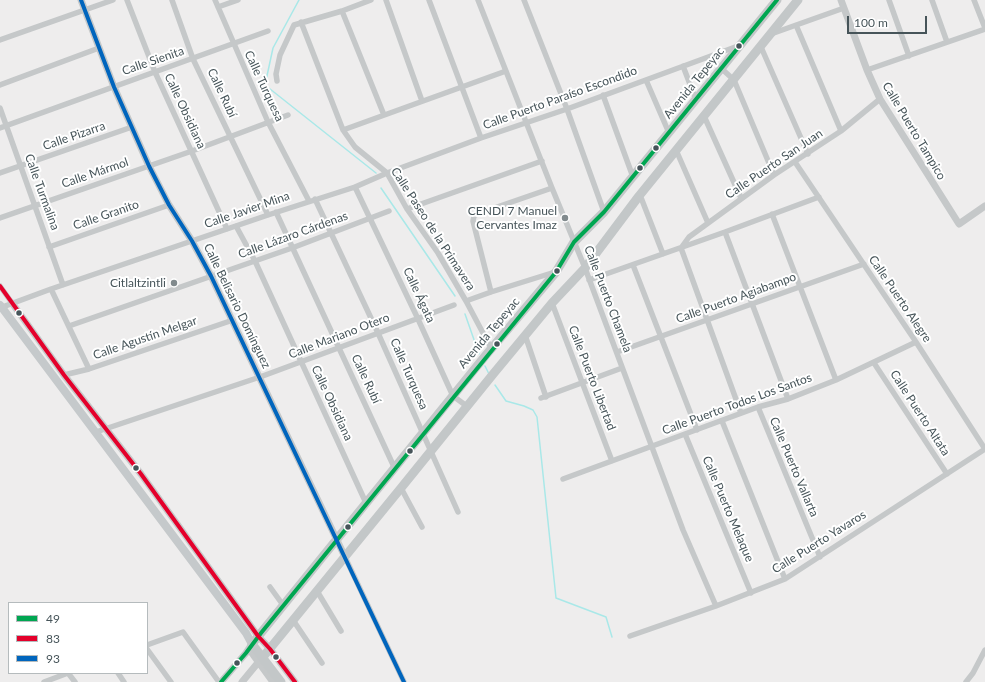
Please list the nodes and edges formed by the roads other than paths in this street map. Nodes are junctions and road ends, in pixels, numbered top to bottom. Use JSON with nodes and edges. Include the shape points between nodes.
{"nodes":[{"id":1,"x":81,"y":0,"type":"edge"},
{"id":2,"x":113,"y":0,"type":"edge"},
{"id":3,"x":127,"y":0,"type":"edge"},
{"id":4,"x":172,"y":0,"type":"edge"},
{"id":5,"x":215,"y":0,"type":"edge"},
{"id":6,"x":238,"y":0,"type":"edge"},
{"id":7,"x":370,"y":0,"type":"edge"},
{"id":8,"x":386,"y":0,"type":"edge"},
{"id":9,"x":429,"y":0,"type":"edge"},
{"id":10,"x":478,"y":0,"type":"edge"},
{"id":11,"x":524,"y":0,"type":"edge"},
{"id":12,"x":777,"y":0,"type":"edge"},
{"id":13,"x":798,"y":0,"type":"edge"},
{"id":14,"x":841,"y":0,"type":"edge"},
{"id":15,"x":889,"y":0,"type":"edge"},
{"id":16,"x":932,"y":0,"type":"edge"},
{"id":17,"x":974,"y":0,"type":"edge"},
{"id":18,"x":218,"y":7,"type":"junction"},
{"id":19,"x":844,"y":8,"type":"junction"},
{"id":20,"x":84,"y":10,"type":"junction"},
{"id":21,"x":342,"y":11,"type":"junction"},
{"id":22,"x":301,"y":22,"type":"junction"},
{"id":23,"x":796,"y":25,"type":"junction"},
{"id":24,"x":985,"y":28,"type":"edge"},
{"id":25,"x":268,"y":31,"type":"dead end"},
{"id":26,"x":771,"y":34,"type":"junction"},
{"id":27,"x":0,"y":40,"type":"edge"},
{"id":28,"x":947,"y":42,"type":"junction"},
{"id":29,"x":233,"y":44,"type":"junction"},
{"id":30,"x":741,"y":45,"type":"junction"},
{"id":31,"x":761,"y":47,"type":"junction"},
{"id":32,"x":99,"y":48,"type":"junction"},
{"id":33,"x":908,"y":56,"type":"junction"},
{"id":34,"x":193,"y":59,"type":"junction"},
{"id":35,"x":683,"y":66,"type":"junction"},
{"id":36,"x":722,"y":69,"type":"junction"},
{"id":37,"x":868,"y":70,"type":"junction"},
{"id":38,"x":506,"y":71,"type":"junction"},
{"id":39,"x":155,"y":72,"type":"junction"},
{"id":40,"x":646,"y":80,"type":"junction"},
{"id":41,"x":734,"y":80,"type":"junction"},
{"id":42,"x":278,"y":81,"type":"dead end"},
{"id":43,"x":0,"y":85,"type":"edge"},
{"id":44,"x":462,"y":86,"type":"junction"},
{"id":45,"x":114,"y":87,"type":"junction"},
{"id":46,"x":603,"y":95,"type":"junction"},
{"id":47,"x":880,"y":99,"type":"junction"},
{"id":48,"x":696,"y":100,"type":"junction"},
{"id":49,"x":422,"y":101,"type":"junction"},
{"id":50,"x":0,"y":108,"type":"edge"},
{"id":51,"x":567,"y":109,"type":"junction"},
{"id":52,"x":288,"y":115,"type":"dead end"},
{"id":53,"x":384,"y":115,"type":"junction"},
{"id":54,"x":704,"y":116,"type":"junction"},
{"id":55,"x":268,"y":122,"type":"junction"},
{"id":56,"x":526,"y":122,"type":"junction"},
{"id":57,"x":6,"y":126,"type":"junction"},
{"id":58,"x":132,"y":127,"type":"junction"},
{"id":59,"x":0,"y":128,"type":"edge"},
{"id":60,"x":343,"y":130,"type":"junction"},
{"id":61,"x":841,"y":131,"type":"junction"},
{"id":62,"x":669,"y":133,"type":"junction"},
{"id":63,"x":230,"y":136,"type":"junction"},
{"id":64,"x":481,"y":138,"type":"junction"},
{"id":65,"x":676,"y":150,"type":"junction"},
{"id":66,"x":192,"y":151,"type":"junction"},
{"id":67,"x":808,"y":154,"type":"junction"},
{"id":68,"x":542,"y":161,"type":"junction"},
{"id":69,"x":795,"y":162,"type":"junction"},
{"id":70,"x":21,"y":166,"type":"junction"},
{"id":71,"x":149,"y":166,"type":"junction"},
{"id":72,"x":0,"y":173,"type":"edge"},
{"id":73,"x":386,"y":173,"type":"junction"},
{"id":74,"x":774,"y":175,"type":"junction"},
{"id":75,"x":633,"y":177,"type":"junction"},
{"id":76,"x":355,"y":187,"type":"junction"},
{"id":77,"x":552,"y":188,"type":"junction"},
{"id":78,"x":640,"y":195,"type":"junction"},
{"id":79,"x":819,"y":197,"type":"junction"},
{"id":80,"x":741,"y":198,"type":"junction"},
{"id":81,"x":312,"y":200,"type":"junction"},
{"id":82,"x":35,"y":205,"type":"junction"},
{"id":83,"x":169,"y":205,"type":"junction"},
{"id":84,"x":985,"y":206,"type":"edge"},
{"id":85,"x":406,"y":209,"type":"junction"},
{"id":86,"x":389,"y":211,"type":"dead end"},
{"id":87,"x":276,"y":212,"type":"junction"},
{"id":88,"x":604,"y":212,"type":"junction"},
{"id":89,"x":772,"y":214,"type":"junction"},
{"id":90,"x":268,"y":215,"type":"junction"},
{"id":91,"x":0,"y":218,"type":"edge"},
{"id":92,"x":371,"y":218,"type":"junction"},
{"id":93,"x":708,"y":223,"type":"junction"},
{"id":94,"x":236,"y":226,"type":"junction"},
{"id":95,"x":228,"y":229,"type":"junction"},
{"id":96,"x":725,"y":232,"type":"junction"},
{"id":97,"x":331,"y":233,"type":"junction"},
{"id":98,"x":192,"y":241,"type":"junction"},
{"id":99,"x":574,"y":242,"type":"junction"},
{"id":100,"x":49,"y":247,"type":"junction"},
{"id":101,"x":292,"y":248,"type":"junction"},
{"id":102,"x":681,"y":248,"type":"junction"},
{"id":103,"x":663,"y":254,"type":"junction"},
{"id":104,"x":255,"y":261,"type":"junction"},
{"id":105,"x":864,"y":264,"type":"junction"},
{"id":106,"x":633,"y":265,"type":"junction"},
{"id":107,"x":585,"y":268,"type":"junction"},
{"id":108,"x":556,"y":272,"type":"junction"},
{"id":109,"x":211,"y":276,"type":"junction"},
{"id":110,"x":589,"y":280,"type":"junction"},
{"id":111,"x":63,"y":285,"type":"junction"},
{"id":112,"x":0,"y":286,"type":"edge"},
{"id":113,"x":800,"y":286,"type":"junction"},
{"id":114,"x":51,"y":289,"type":"junction"},
{"id":115,"x":491,"y":292,"type":"junction"},
{"id":116,"x":466,"y":301,"type":"junction"},
{"id":117,"x":12,"y":303,"type":"junction"},
{"id":118,"x":552,"y":303,"type":"junction"},
{"id":119,"x":752,"y":304,"type":"junction"},
{"id":120,"x":454,"y":306,"type":"dead end"},
{"id":121,"x":1,"y":307,"type":"edge"},
{"id":122,"x":418,"y":319,"type":"junction"},
{"id":123,"x":233,"y":320,"type":"junction"},
{"id":124,"x":707,"y":320,"type":"junction"},
{"id":125,"x":69,"y":326,"type":"junction"},
{"id":126,"x":378,"y":333,"type":"junction"},
{"id":127,"x":525,"y":335,"type":"junction"},
{"id":128,"x":661,"y":336,"type":"junction"},
{"id":129,"x":916,"y":342,"type":"junction"},
{"id":130,"x":339,"y":348,"type":"junction"},
{"id":131,"x":492,"y":350,"type":"junction"},
{"id":132,"x":616,"y":352,"type":"junction"},
{"id":133,"x":301,"y":362,"type":"junction"},
{"id":134,"x":874,"y":363,"type":"junction"},
{"id":135,"x":622,"y":368,"type":"junction"},
{"id":136,"x":89,"y":369,"type":"junction"},
{"id":137,"x":64,"y":375,"type":"junction"},
{"id":138,"x":260,"y":377,"type":"junction"},
{"id":139,"x":836,"y":380,"type":"junction"},
{"id":140,"x":583,"y":383,"type":"junction"},
{"id":141,"x":452,"y":396,"type":"junction"},
{"id":142,"x":788,"y":399,"type":"junction"},
{"id":143,"x":468,"y":407,"type":"junction"},
{"id":144,"x":758,"y":407,"type":"junction"},
{"id":145,"x":742,"y":413,"type":"junction"},
{"id":146,"x":722,"y":420,"type":"junction"},
{"id":147,"x":105,"y":429,"type":"junction"},
{"id":148,"x":697,"y":430,"type":"junction"},
{"id":149,"x":96,"y":432,"type":"junction"},
{"id":150,"x":423,"y":433,"type":"junction"},
{"id":151,"x":685,"y":434,"type":"junction"},
{"id":152,"x":651,"y":447,"type":"junction"},
{"id":153,"x":985,"y":449,"type":"edge"},
{"id":154,"x":431,"y":451,"type":"junction"},
{"id":155,"x":612,"y":461,"type":"junction"},
{"id":156,"x":395,"y":468,"type":"junction"},
{"id":157,"x":947,"y":474,"type":"junction"},
{"id":158,"x":563,"y":480,"type":"dead end"},
{"id":159,"x":402,"y":488,"type":"junction"},
{"id":160,"x":366,"y":504,"type":"junction"},
{"id":161,"x":458,"y":512,"type":"dead end"},
{"id":162,"x":422,"y":527,"type":"dead end"},
{"id":163,"x":337,"y":540,"type":"junction"},
{"id":164,"x":345,"y":557,"type":"junction"},
{"id":165,"x":820,"y":557,"type":"junction"},
{"id":166,"x":785,"y":579,"type":"junction"},
{"id":167,"x":270,"y":586,"type":"dead end"},
{"id":168,"x":317,"y":591,"type":"junction"},
{"id":169,"x":751,"y":593,"type":"junction"},
{"id":170,"x":283,"y":605,"type":"junction"},
{"id":171,"x":716,"y":606,"type":"junction"},
{"id":172,"x":293,"y":620,"type":"junction"},
{"id":173,"x":341,"y":631,"type":"dead end"},
{"id":174,"x":630,"y":636,"type":"dead end"},
{"id":175,"x":254,"y":642,"type":"junction"},
{"id":176,"x":148,"y":645,"type":"edge"},
{"id":177,"x":148,"y":650,"type":"edge"},
{"id":178,"x":985,"y":650,"type":"edge"},
{"id":179,"x":264,"y":655,"type":"junction"},
{"id":180,"x":322,"y":663,"type":"dead end"},
{"id":181,"x":65,"y":674,"type":"edge"},
{"id":182,"x":69,"y":674,"type":"edge"},
{"id":183,"x":44,"y":682,"type":"edge"},
{"id":184,"x":75,"y":682,"type":"edge"},
{"id":185,"x":171,"y":682,"type":"edge"},
{"id":186,"x":220,"y":682,"type":"edge"},
{"id":187,"x":242,"y":682,"type":"edge"},
{"id":188,"x":273,"y":682,"type":"edge"},
{"id":189,"x":281,"y":682,"type":"edge"},
{"id":190,"x":288,"y":682,"type":"edge"},
{"id":191,"x":294,"y":682,"type":"edge"},
{"id":192,"x":404,"y":682,"type":"edge"},
{"id":193,"x":966,"y":682,"type":"edge"}],
"edges":[{"from":1,"to":20,"type":"street","name":"Calle Belisario Domínguez"},
{"from":2,"to":20,"type":"street"},
{"from":3,"to":39,"type":"street","name":"Calle Obsidiana"},
{"from":4,"to":34,"type":"street","name":"Calle Rubí"},
{"from":5,"to":18,"type":"street","name":"Calle Turquesa"},
{"from":6,"to":18,"type":"street"},
{"from":7,"to":21,"type":"street"},
{"from":8,"to":49,"type":"street"},
{"from":9,"to":44,"type":"street"},
{"from":10,"to":38,"type":"street","name":"Calle Puerto Chamela"},
{"from":11,"to":51,"type":"street"},
{"from":12,"to":30,"type":"main road","name":"Avenida Tepeyac"},
{"from":13,"to":26,"type":"main road"},
{"from":14,"to":19,"type":"street","name":"Calle Puerto Tampico"},
{"from":15,"to":33,"type":"street"},
{"from":16,"to":28,"type":"street"},
{"from":17,"to":24,"type":"street"},
{"from":18,"to":29,"type":"street","name":"Calle Turquesa"},
{"from":19,"to":23,"type":"street"},
{"from":19,"to":37,"type":"street","name":"Calle Puerto Tampico"},
{"from":20,"to":27,"type":"street"},
{"from":20,"to":32,"type":"street","name":"Calle Belisario Domínguez"},
{"from":21,"to":22,"type":"street"},
{"from":21,"to":53,"type":"street"},
{"from":22,"to":42,"type":"street","via":[[292,28],[280,55],[276,74]]},
{"from":22,"to":60,"type":"street","name":"Calle Paseo de la Primavera"},
{"from":23,"to":26,"type":"street"},
{"from":23,"to":61,"type":"street"},
{"from":24,"to":28,"type":"street"},
{"from":25,"to":29,"type":"street","name":"Calle Sienita"},
{"from":26,"to":31,"type":"main road"},
{"from":28,"to":33,"type":"street"},
{"from":29,"to":34,"type":"street","name":"Calle Sienita"},
{"from":29,"to":55,"type":"street","name":"Calle Turquesa"},
{"from":30,"to":35,"type":"street","name":"Calle Puerto Paraíso Escondido"},
{"from":30,"to":36,"type":"main road","name":"Avenida Tepeyac"},
{"from":31,"to":41,"type":"main road"},
{"from":31,"to":67,"type":"street"},
{"from":32,"to":43,"type":"street"},
{"from":32,"to":45,"type":"street","name":"Calle Belisario Domínguez"},
{"from":33,"to":37,"type":"street"},
{"from":34,"to":39,"type":"street","name":"Calle Sienita"},
{"from":34,"to":63,"type":"street","name":"Calle Rubí"},
{"from":35,"to":40,"type":"street","name":"Calle Puerto Paraíso Escondido"},
{"from":35,"to":48,"type":"street"},
{"from":36,"to":41,"type":"street"},
{"from":36,"to":48,"type":"main road","name":"Avenida Tepeyac"},
{"from":37,"to":47,"type":"street","name":"Calle Puerto Tampico"},
{"from":38,"to":44,"type":"street"},
{"from":38,"to":56,"type":"street","name":"Calle Puerto Chamela"},
{"from":39,"to":45,"type":"street","name":"Calle Sienita"},
{"from":39,"to":66,"type":"street","name":"Calle Obsidiana"},
{"from":40,"to":46,"type":"street","name":"Calle Puerto Paraíso Escondido"},
{"from":40,"to":62,"type":"street"},
{"from":41,"to":54,"type":"main road"},
{"from":41,"to":74,"type":"street"},
{"from":44,"to":49,"type":"street"},
{"from":44,"to":64,"type":"street"},
{"from":45,"to":57,"type":"street","name":"Calle Sienita"},
{"from":45,"to":58,"type":"street","name":"Calle Belisario Domínguez"},
{"from":46,"to":51,"type":"street","name":"Calle Puerto Paraíso Escondido"},
{"from":46,"to":75,"type":"street"},
{"from":47,"to":61,"type":"street","name":"Calle Puerto San Juan"},
{"from":47,"to":84,"type":"street","name":"Calle Puerto Tampico","via":[[959,224]]},
{"from":48,"to":62,"type":"main road","name":"Avenida Tepeyac"},
{"from":49,"to":53,"type":"street"},
{"from":50,"to":57,"type":"street","name":"Calle Turmalina"},
{"from":51,"to":56,"type":"street","name":"Calle Puerto Paraíso Escondido"},
{"from":51,"to":88,"type":"street"},
{"from":52,"to":55,"type":"street","name":"Calle Mármol"},
{"from":53,"to":60,"type":"street"},
{"from":54,"to":65,"type":"main road"},
{"from":54,"to":80,"type":"street"},
{"from":55,"to":63,"type":"street","name":"Calle Mármol"},
{"from":55,"to":81,"type":"street","name":"Calle Turquesa"},
{"from":56,"to":64,"type":"street","name":"Calle Puerto Paraíso Escondido"},
{"from":56,"to":68,"type":"street","name":"Calle Puerto Chamela"},
{"from":57,"to":59,"type":"street","name":"Calle Sienita"},
{"from":57,"to":70,"type":"street","name":"Calle Turmalina"},
{"from":58,"to":70,"type":"street","name":"Calle Pizarra"},
{"from":58,"to":71,"type":"street","name":"Calle Belisario Domínguez"},
{"from":60,"to":73,"type":"street","name":"Calle Paseo de la Primavera","via":[[354,147]]},
{"from":61,"to":67,"type":"street","name":"Calle Puerto San Juan"},
{"from":62,"to":75,"type":"main road","name":"Avenida Tepeyac"},
{"from":63,"to":66,"type":"street","name":"Calle Mármol"},
{"from":63,"to":90,"type":"street","name":"Calle Rubí"},
{"from":64,"to":73,"type":"street","name":"Calle Puerto Paraíso Escondido"},
{"from":65,"to":78,"type":"main road"},
{"from":65,"to":93,"type":"street"},
{"from":66,"to":71,"type":"street","name":"Calle Mármol"},
{"from":66,"to":95,"type":"street","name":"Calle Obsidiana"},
{"from":67,"to":69,"type":"street","name":"Calle Puerto San Juan"},
{"from":68,"to":77,"type":"street","name":"Calle Puerto Chamela"},
{"from":68,"to":85,"type":"street"},
{"from":69,"to":74,"type":"street","name":"Calle Puerto San Juan"},
{"from":69,"to":79,"type":"street","name":"Calle Puerto Alegre"},
{"from":70,"to":72,"type":"street","name":"Calle Pizarra"},
{"from":70,"to":82,"type":"street","name":"Calle Turmalina"},
{"from":71,"to":82,"type":"street","name":"Calle Mármol"},
{"from":71,"to":83,"type":"street","name":"Calle Belisario Domínguez"},
{"from":73,"to":76,"type":"street","name":"Calle Javier Mina"},
{"from":73,"to":85,"type":"street","name":"Calle Paseo de la Primavera"},
{"from":74,"to":80,"type":"street","name":"Calle Puerto San Juan"},
{"from":75,"to":88,"type":"main road","name":"Avenida Tepeyac"},
{"from":76,"to":81,"type":"street","name":"Calle Javier Mina"},
{"from":76,"to":92,"type":"street","name":"Calle Ágata"},
{"from":77,"to":99,"type":"street","name":"Calle Puerto Chamela"},
{"from":77,"to":115,"type":"street","via":[[474,216],[473,221]]},
{"from":78,"to":103,"type":"street"},
{"from":78,"to":107,"type":"main road"},
{"from":79,"to":89,"type":"street"},
{"from":79,"to":105,"type":"street","name":"Calle Puerto Alegre"},
{"from":80,"to":93,"type":"street","name":"Calle Puerto San Juan"},
{"from":81,"to":87,"type":"street","name":"Calle Javier Mina"},
{"from":81,"to":97,"type":"street","name":"Calle Turquesa"},
{"from":82,"to":91,"type":"street","name":"Calle Mármol"},
{"from":82,"to":100,"type":"street","name":"Calle Turmalina"},
{"from":83,"to":98,"type":"street","name":"Calle Belisario Domínguez"},
{"from":83,"to":100,"type":"street","name":"Calle Granito"},
{"from":85,"to":116,"type":"street","name":"Calle Paseo de la Primavera","via":[[438,253]]},
{"from":86,"to":92,"type":"street","name":"Calle Lázaro Cárdenas"},
{"from":87,"to":90,"type":"street","name":"Calle Javier Mina"},
{"from":87,"to":101,"type":"street","name":"Calle Rubí"},
{"from":88,"to":99,"type":"main road","name":"Avenida Tepeyac"},
{"from":89,"to":96,"type":"street"},
{"from":89,"to":113,"type":"street"},
{"from":90,"to":94,"type":"street","name":"Calle Javier Mina"},
{"from":92,"to":97,"type":"street","name":"Calle Lázaro Cárdenas"},
{"from":92,"to":122,"type":"street","name":"Calle Ágata"},
{"from":93,"to":102,"type":"street","name":"Calle Puerto San Juan","via":[[689,237]]},
{"from":94,"to":95,"type":"street","name":"Calle Javier Mina"},
{"from":94,"to":104,"type":"street","name":"Calle Obsidiana"},
{"from":95,"to":98,"type":"street","name":"Calle Javier Mina"},
{"from":96,"to":102,"type":"street"},
{"from":96,"to":119,"type":"street"},
{"from":97,"to":101,"type":"street","name":"Calle Lázaro Cárdenas"},
{"from":97,"to":126,"type":"street","name":"Calle Turquesa"},
{"from":98,"to":109,"type":"street","name":"Calle Belisario Domínguez"},
{"from":98,"to":111,"type":"street","name":"Calle Javier Mina"},
{"from":99,"to":107,"type":"street","name":"Calle Puerto Chamela"},
{"from":99,"to":108,"type":"main road","name":"Avenida Tepeyac"},
{"from":100,"to":111,"type":"street","name":"Calle Turmalina"},
{"from":101,"to":104,"type":"street","name":"Calle Lázaro Cárdenas"},
{"from":101,"to":130,"type":"street","name":"Calle Rubí"},
{"from":102,"to":103,"type":"street"},
{"from":102,"to":124,"type":"street"},
{"from":103,"to":106,"type":"street"},
{"from":104,"to":109,"type":"street","name":"Calle Lázaro Cárdenas"},
{"from":104,"to":133,"type":"street","name":"Calle Obsidiana"},
{"from":105,"to":113,"type":"street","name":"Calle Puerto Agiabampo"},
{"from":105,"to":129,"type":"street","name":"Calle Puerto Alegre"},
{"from":106,"to":110,"type":"street"},
{"from":106,"to":128,"type":"street"},
{"from":107,"to":110,"type":"street","name":"Calle Puerto Chamela"},
{"from":107,"to":118,"type":"main road"},
{"from":108,"to":115,"type":"street"},
{"from":108,"to":131,"type":"main road","name":"Avenida Tepeyac"},
{"from":109,"to":123,"type":"street","name":"Calle Belisario Domínguez"},
{"from":109,"to":125,"type":"street","name":"Calle Lázaro Cárdenas"},
{"from":110,"to":132,"type":"street","name":"Calle Puerto Chamela"},
{"from":111,"to":114,"type":"street","name":"Calle Javier Mina"},
{"from":112,"to":117,"type":"street"},
{"from":113,"to":119,"type":"street","name":"Calle Puerto Agiabampo"},
{"from":113,"to":139,"type":"street"},
{"from":114,"to":117,"type":"street","name":"Calle Javier Mina"},
{"from":114,"to":125,"type":"street"},
{"from":115,"to":116,"type":"street"},
{"from":116,"to":131,"type":"street","name":"Calle Paseo de la Primavera"},
{"from":117,"to":121,"type":"street","name":"Calle Javier Mina"},
{"from":117,"to":137,"type":"street"},
{"from":118,"to":127,"type":"main road"},
{"from":118,"to":140,"type":"street","name":"Calle Puerto Libertad"},
{"from":119,"to":124,"type":"street","name":"Calle Puerto Agiabampo"},
{"from":119,"to":142,"type":"street"},
{"from":120,"to":122,"type":"street","name":"Calle Mariano Otero"},
{"from":121,"to":149,"type":"main road"},
{"from":122,"to":126,"type":"street","name":"Calle Mariano Otero"},
{"from":122,"to":141,"type":"street","name":"Calle Ágata"},
{"from":123,"to":136,"type":"street","name":"Calle Agustín Melgar"},
{"from":123,"to":138,"type":"street","name":"Calle Belisario Domínguez"},
{"from":124,"to":128,"type":"street","name":"Calle Puerto Agiabampo"},
{"from":124,"to":145,"type":"street"},
{"from":125,"to":136,"type":"street"},
{"from":126,"to":130,"type":"street","name":"Calle Mariano Otero"},
{"from":126,"to":150,"type":"street","name":"Calle Turquesa"},
{"from":127,"to":140,"type":"street","via":[[544,397]]},
{"from":127,"to":143,"type":"main road"},
{"from":128,"to":132,"type":"street","name":"Calle Puerto Agiabampo"},
{"from":128,"to":148,"type":"street"},
{"from":129,"to":134,"type":"street","name":"Calle Puerto Todos Los Santos"},
{"from":129,"to":153,"type":"street","name":"Calle Puerto Alegre"},
{"from":130,"to":133,"type":"street","name":"Calle Mariano Otero"},
{"from":130,"to":156,"type":"street","name":"Calle Rubí"},
{"from":131,"to":141,"type":"main road","name":"Avenida Tepeyac"},
{"from":132,"to":135,"type":"street","name":"Calle Puerto Chamela"},
{"from":133,"to":138,"type":"street","name":"Calle Mariano Otero"},
{"from":133,"to":160,"type":"street","name":"Calle Obsidiana"},
{"from":134,"to":139,"type":"street","name":"Calle Puerto Todos Los Santos"},
{"from":134,"to":157,"type":"street","name":"Calle Puerto Altata"},
{"from":135,"to":140,"type":"street"},
{"from":135,"to":152,"type":"street","name":"Calle Puerto Chamela"},
{"from":136,"to":137,"type":"street","name":"Calle Agustín Melgar"},
{"from":137,"to":147,"type":"street"},
{"from":138,"to":147,"type":"street","name":"Calle Mariano Otero"},
{"from":138,"to":163,"type":"street","name":"Calle Belisario Domínguez"},
{"from":139,"to":142,"type":"street","name":"Calle Puerto Todos Los Santos"},
{"from":140,"to":155,"type":"street","name":"Calle Puerto Libertad"},
{"from":141,"to":143,"type":"street"},
{"from":141,"to":150,"type":"main road","name":"Avenida Tepeyac"},
{"from":142,"to":144,"type":"street","name":"Calle Puerto Todos Los Santos"},
{"from":143,"to":154,"type":"main road"},
{"from":144,"to":145,"type":"street","name":"Calle Puerto Todos Los Santos"},
{"from":144,"to":165,"type":"street","name":"Calle Puerto Vallarta"},
{"from":145,"to":146,"type":"street","name":"Calle Puerto Todos Los Santos"},
{"from":146,"to":148,"type":"street","name":"Calle Puerto Todos Los Santos"},
{"from":146,"to":166,"type":"street"},
{"from":147,"to":149,"type":"street","name":"Calle Mariano Otero"},
{"from":147,"to":175,"type":"street","via":[[141,474]]},
{"from":148,"to":151,"type":"street","name":"Calle Puerto Todos Los Santos"},
{"from":149,"to":175,"type":"main road"},
{"from":150,"to":154,"type":"street","name":"Calle Turquesa"},
{"from":150,"to":156,"type":"main road","name":"Avenida Tepeyac"},
{"from":151,"to":152,"type":"street","name":"Calle Puerto Todos Los Santos"},
{"from":151,"to":169,"type":"street","name":"Calle Puerto Melaque"},
{"from":152,"to":155,"type":"street","name":"Calle Puerto Todos Los Santos"},
{"from":152,"to":171,"type":"street","name":"Calle Puerto Chamela"},
{"from":153,"to":157,"type":"street","name":"Calle Puerto Yavaros"},
{"from":154,"to":159,"type":"main road"},
{"from":154,"to":161,"type":"street","name":"Calle Turquesa"},
{"from":155,"to":158,"type":"street","name":"Calle Puerto Todos Los Santos"},
{"from":156,"to":160,"type":"main road","name":"Avenida Tepeyac"},
{"from":157,"to":165,"type":"street","name":"Calle Puerto Yavaros"},
{"from":159,"to":162,"type":"street"},
{"from":159,"to":164,"type":"main road"},
{"from":160,"to":163,"type":"main road","name":"Avenida Tepeyac"},
{"from":163,"to":164,"type":"street","name":"Calle Belisario Domínguez"},
{"from":163,"to":170,"type":"main road","name":"Avenida Tepeyac"},
{"from":164,"to":168,"type":"main road"},
{"from":164,"to":192,"type":"street"},
{"from":165,"to":166,"type":"street","name":"Calle Puerto Yavaros"},
{"from":166,"to":169,"type":"street","name":"Calle Puerto Yavaros"},
{"from":167,"to":170,"type":"street"},
{"from":168,"to":172,"type":"main road"},
{"from":168,"to":173,"type":"street"},
{"from":169,"to":171,"type":"street","name":"Calle Puerto Yavaros"},
{"from":170,"to":175,"type":"main road","name":"Avenida Tepeyac"},
{"from":171,"to":174,"type":"street","name":"Calle Puerto Yavaros"},
{"from":172,"to":179,"type":"main road"},
{"from":172,"to":180,"type":"street"},
{"from":175,"to":179,"type":"main road"},
{"from":175,"to":186,"type":"street","name":"Avenida Tepeyac"},
{"from":176,"to":186,"type":"street","via":[[183,632]]},
{"from":177,"to":185,"type":"street"},
{"from":178,"to":193,"type":"street"},
{"from":179,"to":187,"type":"street"},
{"from":179,"to":188,"type":"street"},
{"from":179,"to":189,"type":"main road"},
{"from":179,"to":190,"type":"main road"},
{"from":179,"to":191,"type":"street"},
{"from":181,"to":183,"type":"street"},
{"from":182,"to":184,"type":"street"}]}
